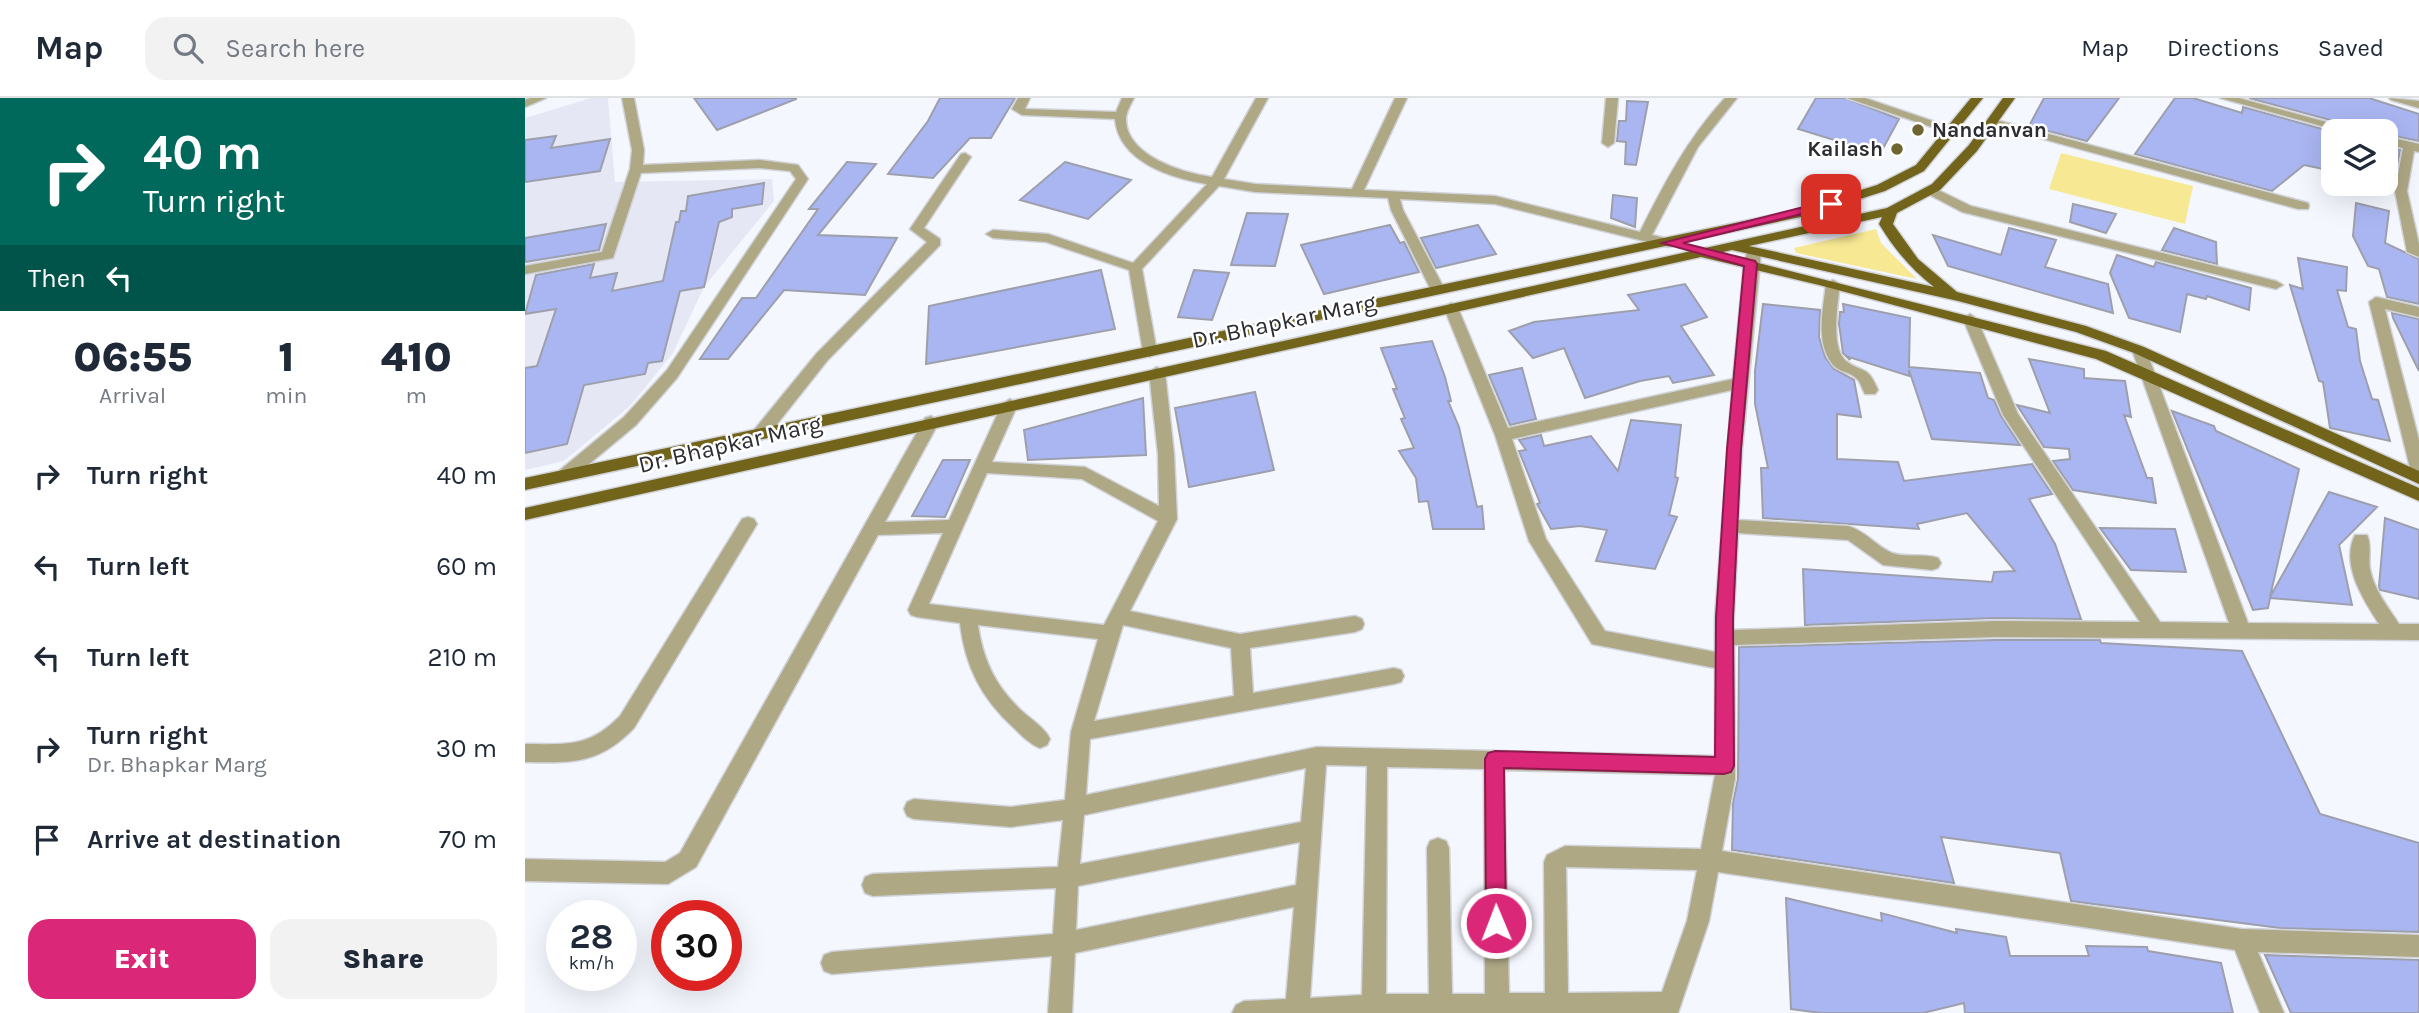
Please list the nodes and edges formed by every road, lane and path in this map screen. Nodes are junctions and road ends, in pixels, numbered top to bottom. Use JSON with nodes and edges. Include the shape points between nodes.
{"nodes":[{"id":1,"x":540,"y":98,"type":"edge"},
{"id":2,"x":628,"y":98,"type":"edge"},
{"id":3,"x":1024,"y":98,"type":"edge"},
{"id":4,"x":1128,"y":98,"type":"edge"},
{"id":5,"x":1262,"y":98,"type":"edge"},
{"id":6,"x":1401,"y":98,"type":"edge"},
{"id":7,"x":1612,"y":98,"type":"edge"},
{"id":8,"x":1731,"y":98,"type":"edge"},
{"id":9,"x":1853,"y":98,"type":"edge"},
{"id":10,"x":1976,"y":98,"type":"edge"},
{"id":11,"x":2009,"y":98,"type":"edge"},
{"id":12,"x":2226,"y":98,"type":"edge"},
{"id":13,"x":2395,"y":98,"type":"edge"},
{"id":14,"x":525,"y":104,"type":"edge"},
{"id":15,"x":1718,"y":105,"type":"edge"},
{"id":16,"x":2419,"y":105,"type":"edge"},
{"id":17,"x":1120,"y":116,"type":"junction"},
{"id":18,"x":1992,"y":122,"type":"junction"},
{"id":19,"x":2321,"y":123,"type":"edge"},
{"id":20,"x":1953,"y":130,"type":"junction"},
{"id":21,"x":1608,"y":143,"type":"dead end"},
{"id":22,"x":2414,"y":147,"type":"edge"},
{"id":23,"x":965,"y":158,"type":"dead end"},
{"id":24,"x":636,"y":169,"type":"junction"},
{"id":25,"x":1216,"y":182,"type":"junction"},
{"id":26,"x":2402,"y":183,"type":"junction"},
{"id":27,"x":2419,"y":188,"type":"edge"},
{"id":28,"x":1930,"y":190,"type":"junction"},
{"id":29,"x":1356,"y":193,"type":"junction"},
{"id":30,"x":1393,"y":195,"type":"junction"},
{"id":31,"x":2303,"y":206,"type":"dead end"},
{"id":32,"x":1891,"y":211,"type":"junction"},
{"id":33,"x":993,"y":234,"type":"dead end"},
{"id":34,"x":1644,"y":237,"type":"junction"},
{"id":35,"x":1668,"y":243,"type":"junction"},
{"id":36,"x":1698,"y":245,"type":"junction"},
{"id":37,"x":1728,"y":247,"type":"junction"},
{"id":38,"x":2419,"y":253,"type":"edge"},
{"id":39,"x":1752,"y":258,"type":"junction"},
{"id":40,"x":1135,"y":268,"type":"junction"},
{"id":41,"x":525,"y":270,"type":"edge"},
{"id":42,"x":1833,"y":284,"type":"junction"},
{"id":43,"x":2276,"y":285,"type":"dead end"},
{"id":44,"x":1438,"y":290,"type":"junction"},
{"id":45,"x":1958,"y":297,"type":"junction"},
{"id":46,"x":1451,"y":308,"type":"junction"},
{"id":47,"x":2419,"y":312,"type":"edge"},
{"id":48,"x":1970,"y":319,"type":"junction"},
{"id":49,"x":2139,"y":350,"type":"junction"},
{"id":50,"x":1150,"y":352,"type":"junction"},
{"id":51,"x":1157,"y":372,"type":"junction"},
{"id":52,"x":2148,"y":376,"type":"junction"},
{"id":53,"x":1740,"y":383,"type":"junction"},
{"id":54,"x":1870,"y":390,"type":"dead end"},
{"id":55,"x":1010,"y":404,"type":"junction"},
{"id":56,"x":931,"y":422,"type":"junction"},
{"id":57,"x":760,"y":434,"type":"junction"},
{"id":58,"x":1503,"y":435,"type":"junction"},
{"id":59,"x":981,"y":467,"type":"junction"},
{"id":60,"x":2419,"y":472,"type":"edge"},
{"id":61,"x":565,"y":475,"type":"junction"},
{"id":62,"x":2419,"y":478,"type":"edge"},
{"id":63,"x":525,"y":484,"type":"edge"},
{"id":64,"x":2419,"y":495,"type":"edge"},
{"id":65,"x":525,"y":514,"type":"edge"},
{"id":66,"x":1168,"y":519,"type":"junction"},
{"id":67,"x":748,"y":524,"type":"dead end"},
{"id":68,"x":955,"y":526,"type":"junction"},
{"id":69,"x":1730,"y":526,"type":"junction"},
{"id":70,"x":873,"y":529,"type":"junction"},
{"id":71,"x":2361,"y":540,"type":"dead end"},
{"id":72,"x":1933,"y":563,"type":"dead end"},
{"id":73,"x":968,"y":616,"type":"junction"},
{"id":74,"x":1113,"y":624,"type":"junction"},
{"id":75,"x":1355,"y":624,"type":"dead end"},
{"id":76,"x":2155,"y":630,"type":"junction"},
{"id":77,"x":2241,"y":631,"type":"junction"},
{"id":78,"x":2394,"y":632,"type":"junction"},
{"id":79,"x":2419,"y":632,"type":"edge"},
{"id":80,"x":1724,"y":638,"type":"junction"},
{"id":81,"x":1240,"y":642,"type":"junction"},
{"id":82,"x":1724,"y":662,"type":"junction"},
{"id":83,"x":1394,"y":676,"type":"dead end"},
{"id":84,"x":1244,"y":703,"type":"junction"},
{"id":85,"x":1081,"y":732,"type":"junction"},
{"id":86,"x":1040,"y":739,"type":"dead end"},
{"id":87,"x":525,"y":754,"type":"edge"},
{"id":88,"x":1317,"y":755,"type":"junction"},
{"id":89,"x":1377,"y":757,"type":"junction"},
{"id":90,"x":1495,"y":759,"type":"junction"},
{"id":91,"x":1724,"y":766,"type":"junction"},
{"id":92,"x":1074,"y":807,"type":"junction"},
{"id":93,"x":914,"y":809,"type":"dead end"},
{"id":94,"x":1311,"y":830,"type":"junction"},
{"id":95,"x":1438,"y":848,"type":"dead end"},
{"id":96,"x":1709,"y":860,"type":"junction"},
{"id":97,"x":525,"y":870,"type":"edge"},
{"id":98,"x":1068,"y":877,"type":"junction"},
{"id":99,"x":873,"y":885,"type":"dead end"},
{"id":100,"x":1306,"y":894,"type":"junction"},
{"id":101,"x":2242,"y":940,"type":"junction"},
{"id":102,"x":1065,"y":944,"type":"junction"},
{"id":103,"x":2419,"y":946,"type":"edge"},
{"id":104,"x":832,"y":963,"type":"dead end"},
{"id":105,"x":1441,"y":1005,"type":"junction"},
{"id":106,"x":1497,"y":1005,"type":"junction"},
{"id":107,"x":1557,"y":1005,"type":"junction"},
{"id":108,"x":1374,"y":1006,"type":"junction"},
{"id":109,"x":1667,"y":1009,"type":"edge"},
{"id":110,"x":1297,"y":1011,"type":"edge"},
{"id":111,"x":1061,"y":1013,"type":"edge"},
{"id":112,"x":1244,"y":1013,"type":"edge"},
{"id":113,"x":2272,"y":1013,"type":"edge"}],
"edges":[{"from":1,"to":14,"type":"street"},
{"from":2,"to":24,"type":"street","via":[[638,150]]},
{"from":3,"to":17,"type":"street","via":[[1018,109],[1022,112]]},
{"from":4,"to":17,"type":"street"},
{"from":5,"to":25,"type":"street"},
{"from":6,"to":29,"type":"street"},
{"from":7,"to":21,"type":"street"},
{"from":8,"to":15,"type":"street"},
{"from":9,"to":20,"type":"street"},
{"from":10,"to":20,"type":"main road","name":"Dr. Bhapkar Marg"},
{"from":11,"to":18,"type":"main road","name":"Dr. Bhapkar Marg"},
{"from":12,"to":19,"type":"street"},
{"from":13,"to":16,"type":"street"},
{"from":15,"to":34,"type":"street","via":[[1685,153]]},
{"from":17,"to":25,"type":"street","via":[[1134,151],[1159,166]]},
{"from":18,"to":28,"type":"main road","name":"Dr. Bhapkar Marg"},
{"from":18,"to":31,"type":"street"},
{"from":20,"to":36,"type":"main road","name":"Dr. Bhapkar Marg","via":[[1920,168],[1881,188]]},
{"from":22,"to":26,"type":"street"},
{"from":23,"to":57,"type":"street","via":[[917,229],[935,242],[821,357]]},
{"from":24,"to":41,"type":"street","via":[[608,255]]},
{"from":24,"to":61,"type":"street","via":[[760,164],[794,168],[802,179],[672,374],[630,421]]},
{"from":25,"to":29,"type":"street"},
{"from":25,"to":40,"type":"street"},
{"from":26,"to":27,"type":"street"},
{"from":26,"to":38,"type":"street","via":[[2414,252]]},
{"from":28,"to":32,"type":"main road","name":"Dr. Bhapkar Marg"},
{"from":28,"to":43,"type":"street","via":[[1967,209]]},
{"from":29,"to":30,"type":"street"},
{"from":30,"to":34,"type":"street","via":[[1495,200]]},
{"from":30,"to":44,"type":"street"},
{"from":32,"to":37,"type":"main road","name":"Dr. Bhapkar Marg"},
{"from":32,"to":45,"type":"main road","via":[[1886,224],[1897,245],[1925,275]]},
{"from":33,"to":40,"type":"street","via":[[1048,238]]},
{"from":34,"to":35,"type":"street"},
{"from":35,"to":36,"type":"main road"},
{"from":35,"to":44,"type":"main road","name":"Dr. Bhapkar Marg"},
{"from":36,"to":37,"type":"main road","name":"Dr. Bhapkar Marg"},
{"from":36,"to":39,"type":"main road"},
{"from":36,"to":46,"type":"main road","name":"Dr. Bhapkar Marg"},
{"from":37,"to":39,"type":"main road"},
{"from":39,"to":42,"type":"main road"},
{"from":39,"to":45,"type":"main road"},
{"from":39,"to":53,"type":"street"},
{"from":40,"to":50,"type":"street"},
{"from":42,"to":48,"type":"main road"},
{"from":42,"to":54,"type":"street","via":[[1832,350],[1840,364],[1865,376]]},
{"from":44,"to":50,"type":"main road","name":"Dr. Bhapkar Marg"},
{"from":45,"to":49,"type":"main road","via":[[2081,329]]},
{"from":46,"to":51,"type":"main road","name":"Dr. Bhapkar Marg"},
{"from":46,"to":58,"type":"street"},
{"from":47,"to":60,"type":"street","via":[[2376,302]]},
{"from":48,"to":52,"type":"main road","via":[[2101,355]]},
{"from":48,"to":76,"type":"street","via":[[2011,415]]},
{"from":49,"to":52,"type":"street"},
{"from":49,"to":62,"type":"main road"},
{"from":50,"to":57,"type":"main road","name":"Dr. Bhapkar Marg"},
{"from":51,"to":55,"type":"main road","name":"Dr. Bhapkar Marg"},
{"from":51,"to":66,"type":"street"},
{"from":52,"to":64,"type":"main road"},
{"from":52,"to":77,"type":"street"},
{"from":53,"to":58,"type":"street"},
{"from":53,"to":69,"type":"street"},
{"from":55,"to":56,"type":"main road","name":"Dr. Bhapkar Marg"},
{"from":55,"to":59,"type":"street"},
{"from":56,"to":65,"type":"main road","name":"Dr. Bhapkar Marg"},
{"from":56,"to":70,"type":"street"},
{"from":57,"to":61,"type":"main road","name":"Dr. Bhapkar Marg"},
{"from":58,"to":82,"type":"street","via":[[1538,541],[1599,638]]},
{"from":59,"to":66,"type":"street","via":[[1085,473]]},
{"from":59,"to":68,"type":"street"},
{"from":61,"to":63,"type":"main road","name":"Dr. Bhapkar Marg"},
{"from":66,"to":74,"type":"street"},
{"from":67,"to":87,"type":"street","via":[[613,739],[579,753]]},
{"from":68,"to":70,"type":"street"},
{"from":68,"to":73,"type":"street","via":[[916,610]]},
{"from":69,"to":72,"type":"street","via":[[1848,533],[1889,560]]},
{"from":69,"to":80,"type":"street"},
{"from":70,"to":97,"type":"street","via":[[688,860],[668,873]]},
{"from":71,"to":78,"type":"street","via":[[2361,579]]},
{"from":73,"to":74,"type":"street"},
{"from":73,"to":86,"type":"street","via":[[971,649],[983,679],[1000,704]]},
{"from":74,"to":81,"type":"street"},
{"from":74,"to":85,"type":"street"},
{"from":75,"to":81,"type":"street"},
{"from":76,"to":77,"type":"street"},
{"from":76,"to":80,"type":"street","via":[[1929,630]]},
{"from":77,"to":78,"type":"street"},
{"from":78,"to":79,"type":"street"},
{"from":80,"to":82,"type":"street"},
{"from":81,"to":84,"type":"street"},
{"from":82,"to":91,"type":"street"},
{"from":83,"to":84,"type":"street"},
{"from":84,"to":85,"type":"street"},
{"from":85,"to":92,"type":"street"},
{"from":88,"to":89,"type":"street"},
{"from":88,"to":92,"type":"street"},
{"from":88,"to":94,"type":"street"},
{"from":89,"to":90,"type":"street"},
{"from":89,"to":108,"type":"street"},
{"from":90,"to":91,"type":"street"},
{"from":90,"to":106,"type":"street"},
{"from":91,"to":96,"type":"street"},
{"from":92,"to":93,"type":"street","via":[[1011,817]]},
{"from":92,"to":98,"type":"street"},
{"from":94,"to":98,"type":"street"},
{"from":94,"to":100,"type":"street"},
{"from":95,"to":105,"type":"street"},
{"from":96,"to":101,"type":"street"},
{"from":96,"to":107,"type":"street","via":[[1559,858],[1555,862]]},
{"from":96,"to":109,"type":"street","via":[[1698,921]]},
{"from":98,"to":99,"type":"street"},
{"from":98,"to":102,"type":"street"},
{"from":100,"to":102,"type":"street"},
{"from":100,"to":110,"type":"street"},
{"from":101,"to":103,"type":"street"},
{"from":101,"to":113,"type":"street"},
{"from":102,"to":104,"type":"street"},
{"from":102,"to":111,"type":"street"},
{"from":105,"to":106,"type":"street"},
{"from":105,"to":108,"type":"street"},
{"from":106,"to":107,"type":"street"},
{"from":107,"to":109,"type":"street"},
{"from":108,"to":110,"type":"street"},
{"from":110,"to":112,"type":"street"}]}
